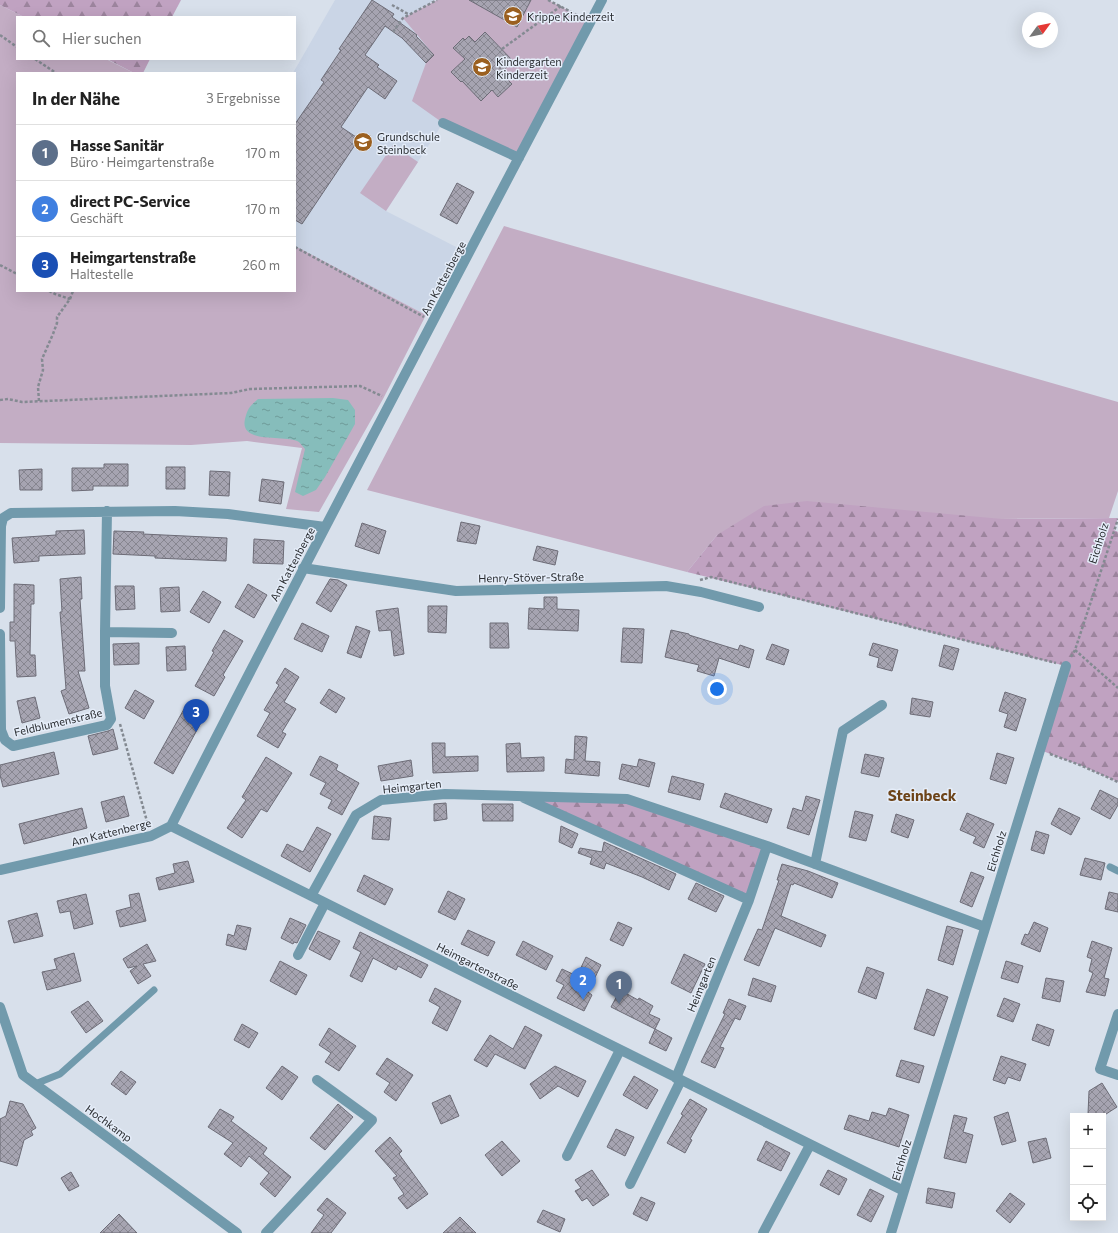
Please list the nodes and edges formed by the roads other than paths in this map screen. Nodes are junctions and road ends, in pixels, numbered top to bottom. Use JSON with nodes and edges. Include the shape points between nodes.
{"nodes":[{"id":1,"x":602,"y":0,"type":"edge"},
{"id":2,"x":443,"y":123,"type":"dead end"},
{"id":3,"x":519,"y":158,"type":"junction"},
{"id":4,"x":107,"y":511,"type":"junction"},
{"id":5,"x":325,"y":527,"type":"junction"},
{"id":6,"x":303,"y":568,"type":"junction"},
{"id":7,"x":759,"y":607,"type":"dead end"},
{"id":8,"x":0,"y":608,"type":"edge"},
{"id":9,"x":105,"y":632,"type":"junction"},
{"id":10,"x":172,"y":633,"type":"dead end"},
{"id":11,"x":0,"y":634,"type":"edge"},
{"id":12,"x":1066,"y":666,"type":"road end"},
{"id":13,"x":882,"y":705,"type":"dead end"},
{"id":14,"x":518,"y":795,"type":"junction"},
{"id":15,"x":171,"y":826,"type":"junction"},
{"id":16,"x":767,"y":846,"type":"junction"},
{"id":17,"x":815,"y":864,"type":"junction"},
{"id":18,"x":1110,"y":867,"type":"dead end"},
{"id":19,"x":0,"y":870,"type":"edge"},
{"id":20,"x":1118,"y":871,"type":"edge"},
{"id":21,"x":311,"y":896,"type":"junction"},
{"id":22,"x":749,"y":900,"type":"junction"},
{"id":23,"x":325,"y":903,"type":"junction"},
{"id":24,"x":985,"y":927,"type":"junction"},
{"id":25,"x":298,"y":955,"type":"dead end"},
{"id":26,"x":154,"y":990,"type":"dead end"},
{"id":27,"x":0,"y":1007,"type":"edge"},
{"id":28,"x":1118,"y":1014,"type":"edge"},
{"id":29,"x":620,"y":1050,"type":"junction"},
{"id":30,"x":1118,"y":1075,"type":"edge"},
{"id":31,"x":678,"y":1079,"type":"junction"},
{"id":32,"x":317,"y":1080,"type":"dead end"},
{"id":33,"x":35,"y":1084,"type":"junction"},
{"id":34,"x":810,"y":1145,"type":"junction"},
{"id":35,"x":567,"y":1156,"type":"dead end"},
{"id":36,"x":630,"y":1184,"type":"dead end"},
{"id":37,"x":904,"y":1191,"type":"junction"},
{"id":38,"x":237,"y":1233,"type":"edge"},
{"id":39,"x":266,"y":1233,"type":"edge"},
{"id":40,"x":764,"y":1233,"type":"edge"},
{"id":41,"x":891,"y":1233,"type":"edge"}],
"edges":[{"from":1,"to":3,"type":"street","name":"Am Kattenberge"},
{"from":2,"to":3,"type":"street"},
{"from":3,"to":5,"type":"street","name":"Am Kattenberge"},
{"from":4,"to":5,"type":"street","via":[[228,514]]},
{"from":4,"to":8,"type":"street","via":[[11,513],[3,518]]},
{"from":4,"to":9,"type":"street","name":"Feldblumenstraße"},
{"from":5,"to":6,"type":"street","name":"Am Kattenberge"},
{"from":6,"to":7,"type":"street","name":"Henry-Stöver-Straße","via":[[456,591],[666,586]]},
{"from":6,"to":15,"type":"street","name":"Am Kattenberge"},
{"from":9,"to":10,"type":"street"},
{"from":9,"to":11,"type":"street","name":"Feldblumenstraße","via":[[105,686],[111,719],[107,725],[13,746],[5,740],[1,730]]},
{"from":12,"to":24,"type":"street","name":"Eichholz"},
{"from":13,"to":17,"type":"street","via":[[843,731]]},
{"from":14,"to":16,"type":"street","name":"Heimgarten","via":[[628,798]]},
{"from":14,"to":21,"type":"street","name":"Heimgarten","via":[[445,794],[381,800],[356,815]]},
{"from":14,"to":22,"type":"street","name":"Heimgarten"},
{"from":15,"to":19,"type":"street","name":"Am Kattenberge","via":[[151,836]]},
{"from":15,"to":21,"type":"street","name":"Heimgartenstraße"},
{"from":16,"to":17,"type":"street","name":"Heimgarten"},
{"from":16,"to":22,"type":"street","name":"Heimgarten"},
{"from":17,"to":24,"type":"street","name":"Heimgarten"},
{"from":18,"to":20,"type":"lane"},
{"from":21,"to":23,"type":"street","name":"Heimgartenstraße"},
{"from":22,"to":31,"type":"street","name":"Heimgarten"},
{"from":23,"to":25,"type":"street"},
{"from":23,"to":29,"type":"street","name":"Heimgartenstraße"},
{"from":24,"to":37,"type":"street","name":"Eichholz"},
{"from":26,"to":33,"type":"lane","via":[[60,1074]]},
{"from":27,"to":33,"type":"street","name":"Hochkamp","via":[[23,1075]]},
{"from":28,"to":30,"type":"street","via":[[1100,1069]]},
{"from":29,"to":31,"type":"street","name":"Heimgartenstraße"},
{"from":29,"to":35,"type":"street"},
{"from":31,"to":34,"type":"street","name":"Heimgartenstraße"},
{"from":31,"to":36,"type":"street"},
{"from":32,"to":39,"type":"street","via":[[372,1120]]},
{"from":33,"to":38,"type":"street","name":"Hochkamp"},
{"from":34,"to":37,"type":"street","name":"Heimgartenstraße"},
{"from":34,"to":40,"type":"street"},
{"from":37,"to":41,"type":"street"}]}
